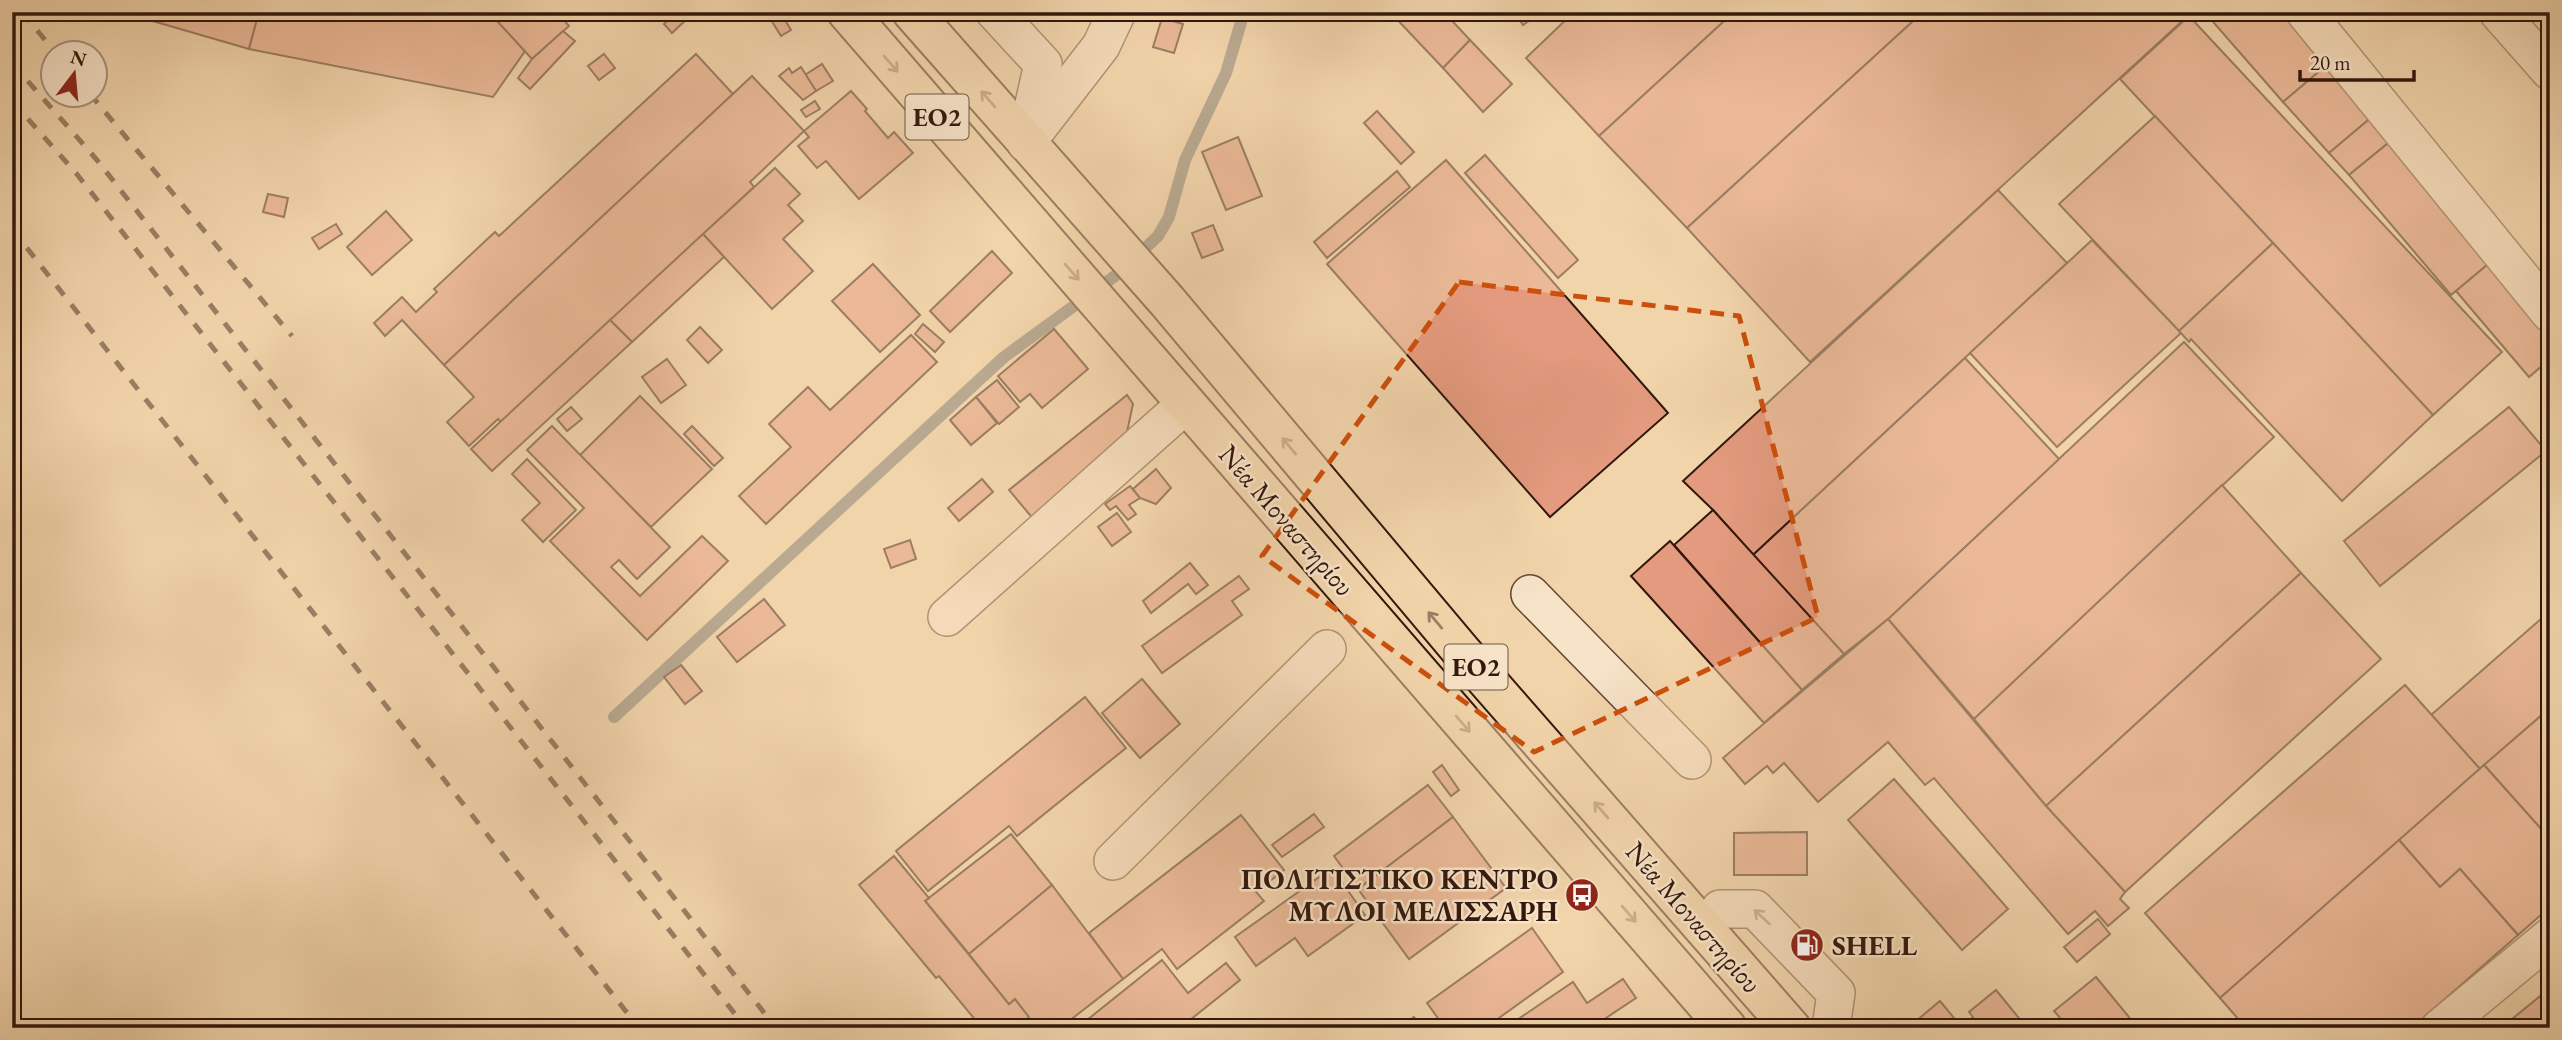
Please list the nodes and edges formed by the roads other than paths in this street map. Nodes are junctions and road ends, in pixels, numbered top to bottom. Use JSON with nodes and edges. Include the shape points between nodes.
{"nodes":[{"id":1,"x":847,"y":12,"type":"edge"},
{"id":2,"x":912,"y":12,"type":"edge"},
{"id":3,"x":995,"y":12,"type":"edge"},
{"id":4,"x":1117,"y":12,"type":"edge"},
{"id":5,"x":2305,"y":12,"type":"edge"},
{"id":6,"x":2498,"y":12,"type":"edge"},
{"id":7,"x":2550,"y":71,"type":"edge"},
{"id":8,"x":1034,"y":104,"type":"dead end"},
{"id":9,"x":1026,"y":143,"type":"junction"},
{"id":10,"x":2550,"y":313,"type":"edge"},
{"id":11,"x":1185,"y":404,"type":"junction"},
{"id":12,"x":1530,"y":594,"type":"dead end"},
{"id":13,"x":947,"y":617,"type":"dead end"},
{"id":14,"x":1327,"y":649,"type":"dead end"},
{"id":15,"x":1692,"y":760,"type":"dead end"},
{"id":16,"x":1113,"y":860,"type":"dead end"},
{"id":17,"x":1720,"y":909,"type":"dead end"},
{"id":18,"x":2550,"y":937,"type":"edge"},
{"id":19,"x":1727,"y":1028,"type":"edge"},
{"id":20,"x":1791,"y":1028,"type":"edge"},
{"id":21,"x":1831,"y":1028,"type":"edge"},
{"id":22,"x":2440,"y":1028,"type":"edge"}],
"edges":[{"from":1,"to":11,"type":"main road","name":"Νέα Μοναστηρίου","number":"ΕΟ2","one_way":true},
{"from":9,"to":2,"type":"main road","name":"Νέα Μοναστηρίου","number":"ΕΟ2","one_way":true},
{"from":3,"to":8,"type":"street","via":[[1043,64]]},
{"from":4,"to":9,"type":"street","via":[[1101,46]]},
{"from":5,"to":10,"type":"street"},
{"from":6,"to":7,"type":"street"},
{"from":20,"to":9,"type":"main road","name":"Νέα Μοναστηρίου","number":"ΕΟ2","one_way":true},
{"from":11,"to":13,"type":"street"},
{"from":11,"to":19,"type":"main road","name":"Νέα Μοναστηρίου","number":"ΕΟ2","one_way":true},
{"from":12,"to":15,"type":"street"},
{"from":14,"to":16,"type":"street"},
{"from":21,"to":17,"type":"street","one_way":true,"via":[[1836,993],[1755,909]]},
{"from":18,"to":22,"type":"street"}]}
